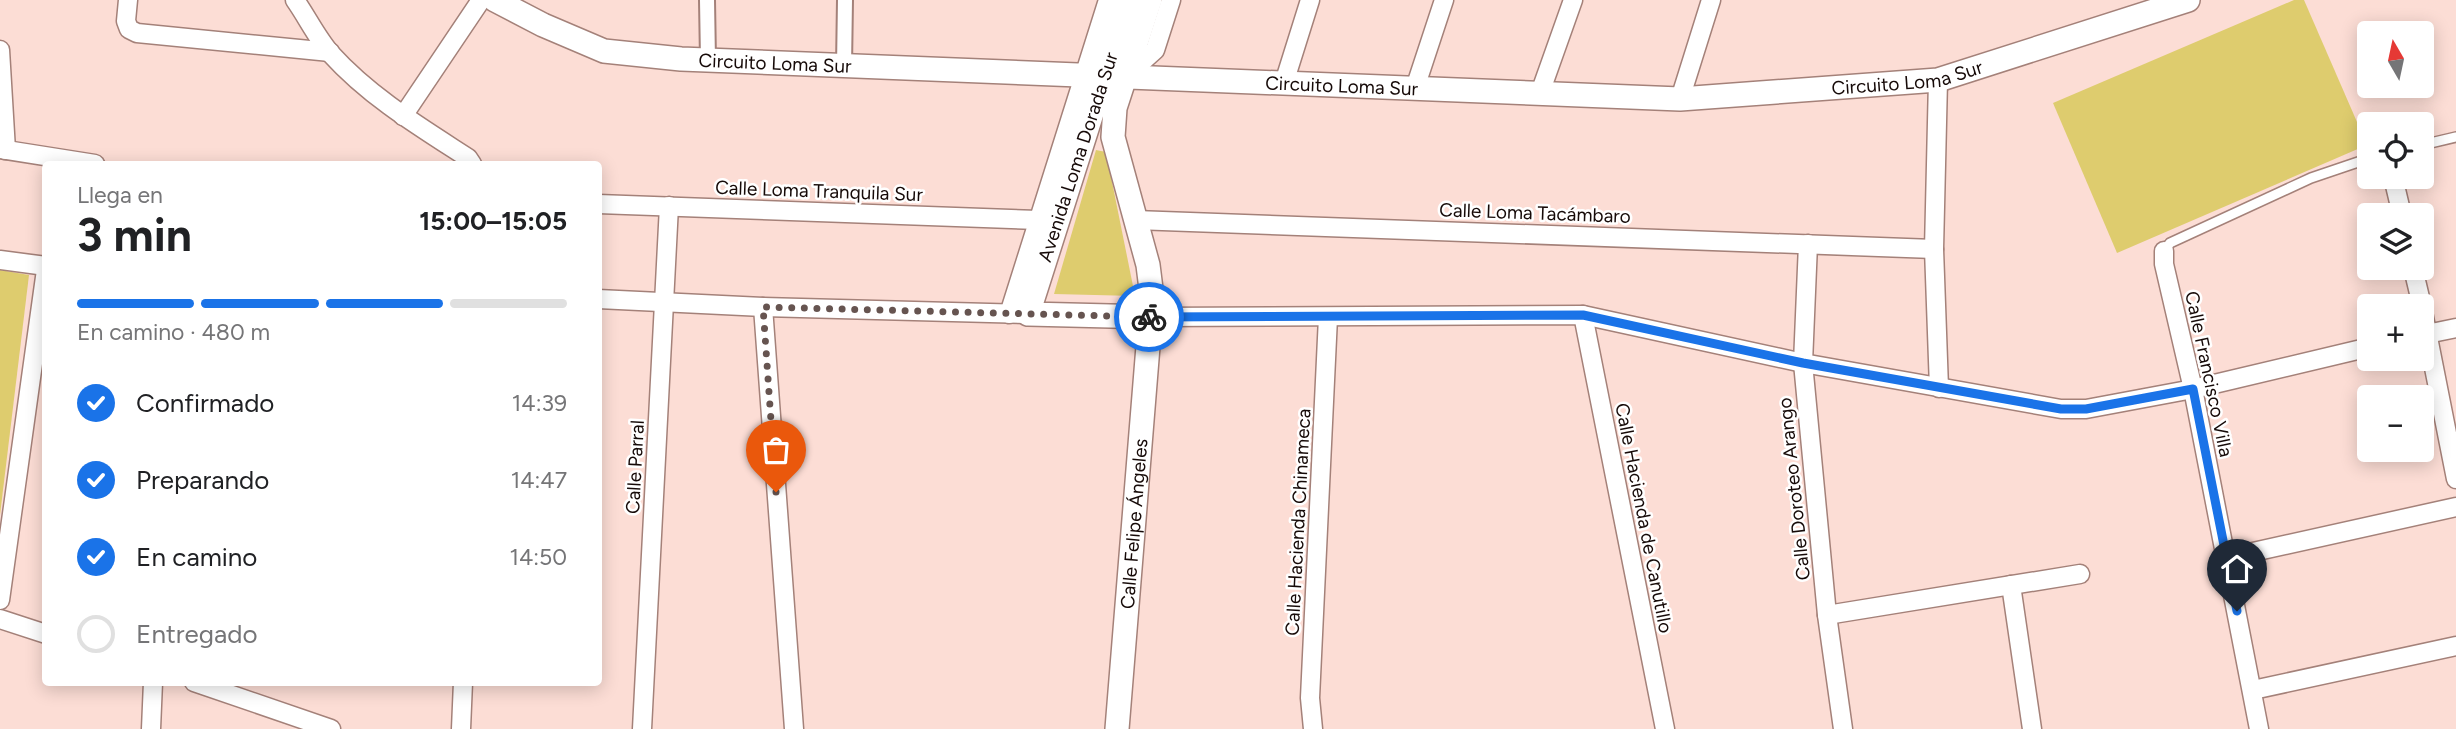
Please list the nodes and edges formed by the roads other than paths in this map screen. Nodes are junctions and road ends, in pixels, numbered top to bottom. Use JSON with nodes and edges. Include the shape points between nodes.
{"nodes":[{"id":1,"x":128,"y":0,"type":"edge"},
{"id":2,"x":295,"y":0,"type":"edge"},
{"id":3,"x":481,"y":0,"type":"edge"},
{"id":4,"x":495,"y":0,"type":"edge"},
{"id":5,"x":707,"y":0,"type":"edge"},
{"id":6,"x":845,"y":0,"type":"edge"},
{"id":7,"x":1108,"y":0,"type":"edge"},
{"id":8,"x":1128,"y":0,"type":"edge"},
{"id":9,"x":1150,"y":0,"type":"edge"},
{"id":10,"x":1171,"y":0,"type":"edge"},
{"id":11,"x":1310,"y":0,"type":"edge"},
{"id":12,"x":1444,"y":0,"type":"edge"},
{"id":13,"x":1573,"y":0,"type":"edge"},
{"id":14,"x":1711,"y":0,"type":"edge"},
{"id":15,"x":2188,"y":0,"type":"edge"},
{"id":16,"x":0,"y":50,"type":"edge"},
{"id":17,"x":330,"y":52,"type":"junction"},
{"id":18,"x":708,"y":60,"type":"junction"},
{"id":19,"x":844,"y":66,"type":"junction"},
{"id":20,"x":1104,"y":76,"type":"junction"},
{"id":21,"x":1938,"y":80,"type":"junction"},
{"id":22,"x":1284,"y":83,"type":"junction"},
{"id":23,"x":1415,"y":88,"type":"junction"},
{"id":24,"x":1539,"y":93,"type":"junction"},
{"id":25,"x":1680,"y":99,"type":"junction"},
{"id":26,"x":403,"y":116,"type":"junction"},
{"id":27,"x":2456,"y":137,"type":"edge"},
{"id":28,"x":2434,"y":142,"type":"edge"},
{"id":29,"x":3,"y":150,"type":"edge"},
{"id":30,"x":75,"y":161,"type":"edge"},
{"id":31,"x":470,"y":161,"type":"edge"},
{"id":32,"x":2357,"y":162,"type":"edge"},
{"id":33,"x":602,"y":204,"type":"edge"},
{"id":34,"x":669,"y":206,"type":"junction"},
{"id":35,"x":1038,"y":220,"type":"junction"},
{"id":36,"x":1135,"y":220,"type":"junction"},
{"id":37,"x":1808,"y":244,"type":"junction"},
{"id":38,"x":1934,"y":249,"type":"junction"},
{"id":39,"x":2164,"y":251,"type":"joint"},
{"id":40,"x":0,"y":260,"type":"edge"},
{"id":41,"x":42,"y":267,"type":"edge"},
{"id":42,"x":42,"y":297,"type":"edge"},
{"id":43,"x":602,"y":299,"type":"edge"},
{"id":44,"x":665,"y":303,"type":"junction"},
{"id":45,"x":763,"y":307,"type":"junction"},
{"id":46,"x":1018,"y":314,"type":"junction"},
{"id":47,"x":1583,"y":315,"type":"junction"},
{"id":48,"x":1152,"y":317,"type":"junction"},
{"id":49,"x":1328,"y":317,"type":"junction"},
{"id":50,"x":2456,"y":328,"type":"edge"},
{"id":51,"x":2434,"y":332,"type":"edge"},
{"id":52,"x":2357,"y":351,"type":"edge"},
{"id":53,"x":1803,"y":363,"type":"junction"},
{"id":54,"x":2433,"y":371,"type":"edge"},
{"id":55,"x":1939,"y":388,"type":"junction"},
{"id":56,"x":2193,"y":389,"type":"junction"},
{"id":57,"x":2456,"y":479,"type":"edge"},
{"id":58,"x":2456,"y":507,"type":"edge"},
{"id":59,"x":2226,"y":558,"type":"junction"},
{"id":60,"x":2080,"y":574,"type":"dead end"},
{"id":61,"x":2011,"y":585,"type":"junction"},
{"id":62,"x":0,"y":600,"type":"edge"},
{"id":63,"x":1827,"y":615,"type":"junction"},
{"id":64,"x":0,"y":619,"type":"edge"},
{"id":65,"x":42,"y":633,"type":"edge"},
{"id":66,"x":2456,"y":646,"type":"edge"},
{"id":67,"x":153,"y":686,"type":"edge"},
{"id":68,"x":218,"y":686,"type":"edge"},
{"id":69,"x":463,"y":686,"type":"edge"},
{"id":70,"x":2253,"y":690,"type":"junction"},
{"id":71,"x":248,"y":691,"type":"edge"},
{"id":72,"x":151,"y":729,"type":"edge"},
{"id":73,"x":331,"y":729,"type":"edge"},
{"id":74,"x":461,"y":729,"type":"edge"},
{"id":75,"x":642,"y":729,"type":"edge"},
{"id":76,"x":794,"y":729,"type":"edge"},
{"id":77,"x":1117,"y":729,"type":"edge"},
{"id":78,"x":1313,"y":729,"type":"edge"},
{"id":79,"x":1665,"y":729,"type":"edge"},
{"id":80,"x":1843,"y":729,"type":"edge"},
{"id":81,"x":2032,"y":729,"type":"edge"},
{"id":82,"x":2259,"y":729,"type":"edge"}],
"edges":[{"from":1,"to":17,"type":"street","via":[[126,21],[137,33]]},
{"from":2,"to":17,"type":"street"},
{"from":3,"to":26,"type":"street"},
{"from":4,"to":18,"type":"street","name":"Circuito Loma Sur","via":[[604,51]]},
{"from":5,"to":18,"type":"street"},
{"from":6,"to":19,"type":"street"},
{"from":7,"to":20,"type":"street","name":"Avenida Loma Dorada Sur"},
{"from":8,"to":20,"type":"street","name":"Avenida Loma Dorada Sur"},
{"from":9,"to":20,"type":"street","name":"Avenida Loma Dorada Sur"},
{"from":10,"to":20,"type":"street","name":"Avenida Loma Dorada Sur","via":[[1155,50]]},
{"from":11,"to":22,"type":"street"},
{"from":12,"to":23,"type":"street"},
{"from":13,"to":24,"type":"street"},
{"from":14,"to":25,"type":"street"},
{"from":15,"to":21,"type":"street","name":"Circuito Loma Sur"},
{"from":16,"to":29,"type":"street"},
{"from":17,"to":26,"type":"street"},
{"from":18,"to":19,"type":"street","name":"Circuito Loma Sur"},
{"from":19,"to":20,"type":"street","name":"Circuito Loma Sur"},
{"from":20,"to":22,"type":"street","name":"Circuito Loma Sur"},
{"from":20,"to":35,"type":"street","name":"Avenida Loma Dorada Sur"},
{"from":20,"to":36,"type":"street","name":"Avenida Loma Dorada Sur","via":[[1115,108],[1113,137]]},
{"from":20,"to":46,"type":"street","name":"Avenida Loma Dorada Sur"},
{"from":21,"to":25,"type":"street","name":"Circuito Loma Sur"},
{"from":21,"to":38,"type":"street"},
{"from":22,"to":23,"type":"street","name":"Circuito Loma Sur"},
{"from":23,"to":24,"type":"street","name":"Circuito Loma Sur"},
{"from":24,"to":25,"type":"street","name":"Circuito Loma Sur"},
{"from":26,"to":31,"type":"street"},
{"from":27,"to":28,"type":"lane"},
{"from":29,"to":30,"type":"street"},
{"from":32,"to":39,"type":"lane","name":"Calle Francisco Villa","via":[[2311,178],[2170,243]]},
{"from":33,"to":34,"type":"street","name":"Calle Loma Tranquila Sur"},
{"from":34,"to":35,"type":"street","name":"Calle Loma Tranquila Sur"},
{"from":34,"to":44,"type":"street","name":"Calle Parral"},
{"from":35,"to":46,"type":"street","name":"Avenida Loma Dorada Sur"},
{"from":36,"to":37,"type":"street","name":"Calle Loma Tacámbaro"},
{"from":36,"to":48,"type":"street","name":"Avenida Loma Dorada Sur","via":[[1148,265]]},
{"from":37,"to":38,"type":"street","name":"Calle Loma Tacámbaro"},
{"from":37,"to":53,"type":"street","name":"Calle Doroteo Arango"},
{"from":38,"to":55,"type":"street"},
{"from":39,"to":56,"type":"street","name":"Calle Francisco Villa"},
{"from":40,"to":41,"type":"street"},
{"from":42,"to":62,"type":"street"},
{"from":43,"to":44,"type":"street"},
{"from":44,"to":45,"type":"street"},
{"from":44,"to":75,"type":"street","name":"Calle Parral"},
{"from":45,"to":46,"type":"street"},
{"from":45,"to":76,"type":"street"},
{"from":46,"to":48,"type":"street"},
{"from":47,"to":49,"type":"street"},
{"from":47,"to":53,"type":"street"},
{"from":47,"to":79,"type":"street","name":"Calle Hacienda de Canutillo"},
{"from":48,"to":49,"type":"street"},
{"from":48,"to":77,"type":"street","name":"Calle Felipe Ángeles"},
{"from":49,"to":78,"type":"street","name":"Calle Hacienda Chinameca","via":[[1310,698]]},
{"from":50,"to":51,"type":"street"},
{"from":52,"to":56,"type":"street"},
{"from":53,"to":55,"type":"street"},
{"from":53,"to":63,"type":"street","name":"Calle Doroteo Arango"},
{"from":54,"to":57,"type":"street"},
{"from":55,"to":56,"type":"street","via":[[2061,409],[2086,409]]},
{"from":56,"to":59,"type":"street","name":"Calle Francisco Villa"},
{"from":58,"to":59,"type":"street"},
{"from":59,"to":70,"type":"street","name":"Calle Francisco Villa"},
{"from":60,"to":61,"type":"street"},
{"from":61,"to":63,"type":"street"},
{"from":61,"to":81,"type":"street"},
{"from":63,"to":80,"type":"street","name":"Calle Doroteo Arango"},
{"from":64,"to":65,"type":"street"},
{"from":66,"to":70,"type":"street"},
{"from":67,"to":72,"type":"street"},
{"from":68,"to":71,"type":"street"},
{"from":69,"to":74,"type":"street"},
{"from":70,"to":82,"type":"street","name":"Calle Francisco Villa"},
{"from":71,"to":73,"type":"street"}]}
